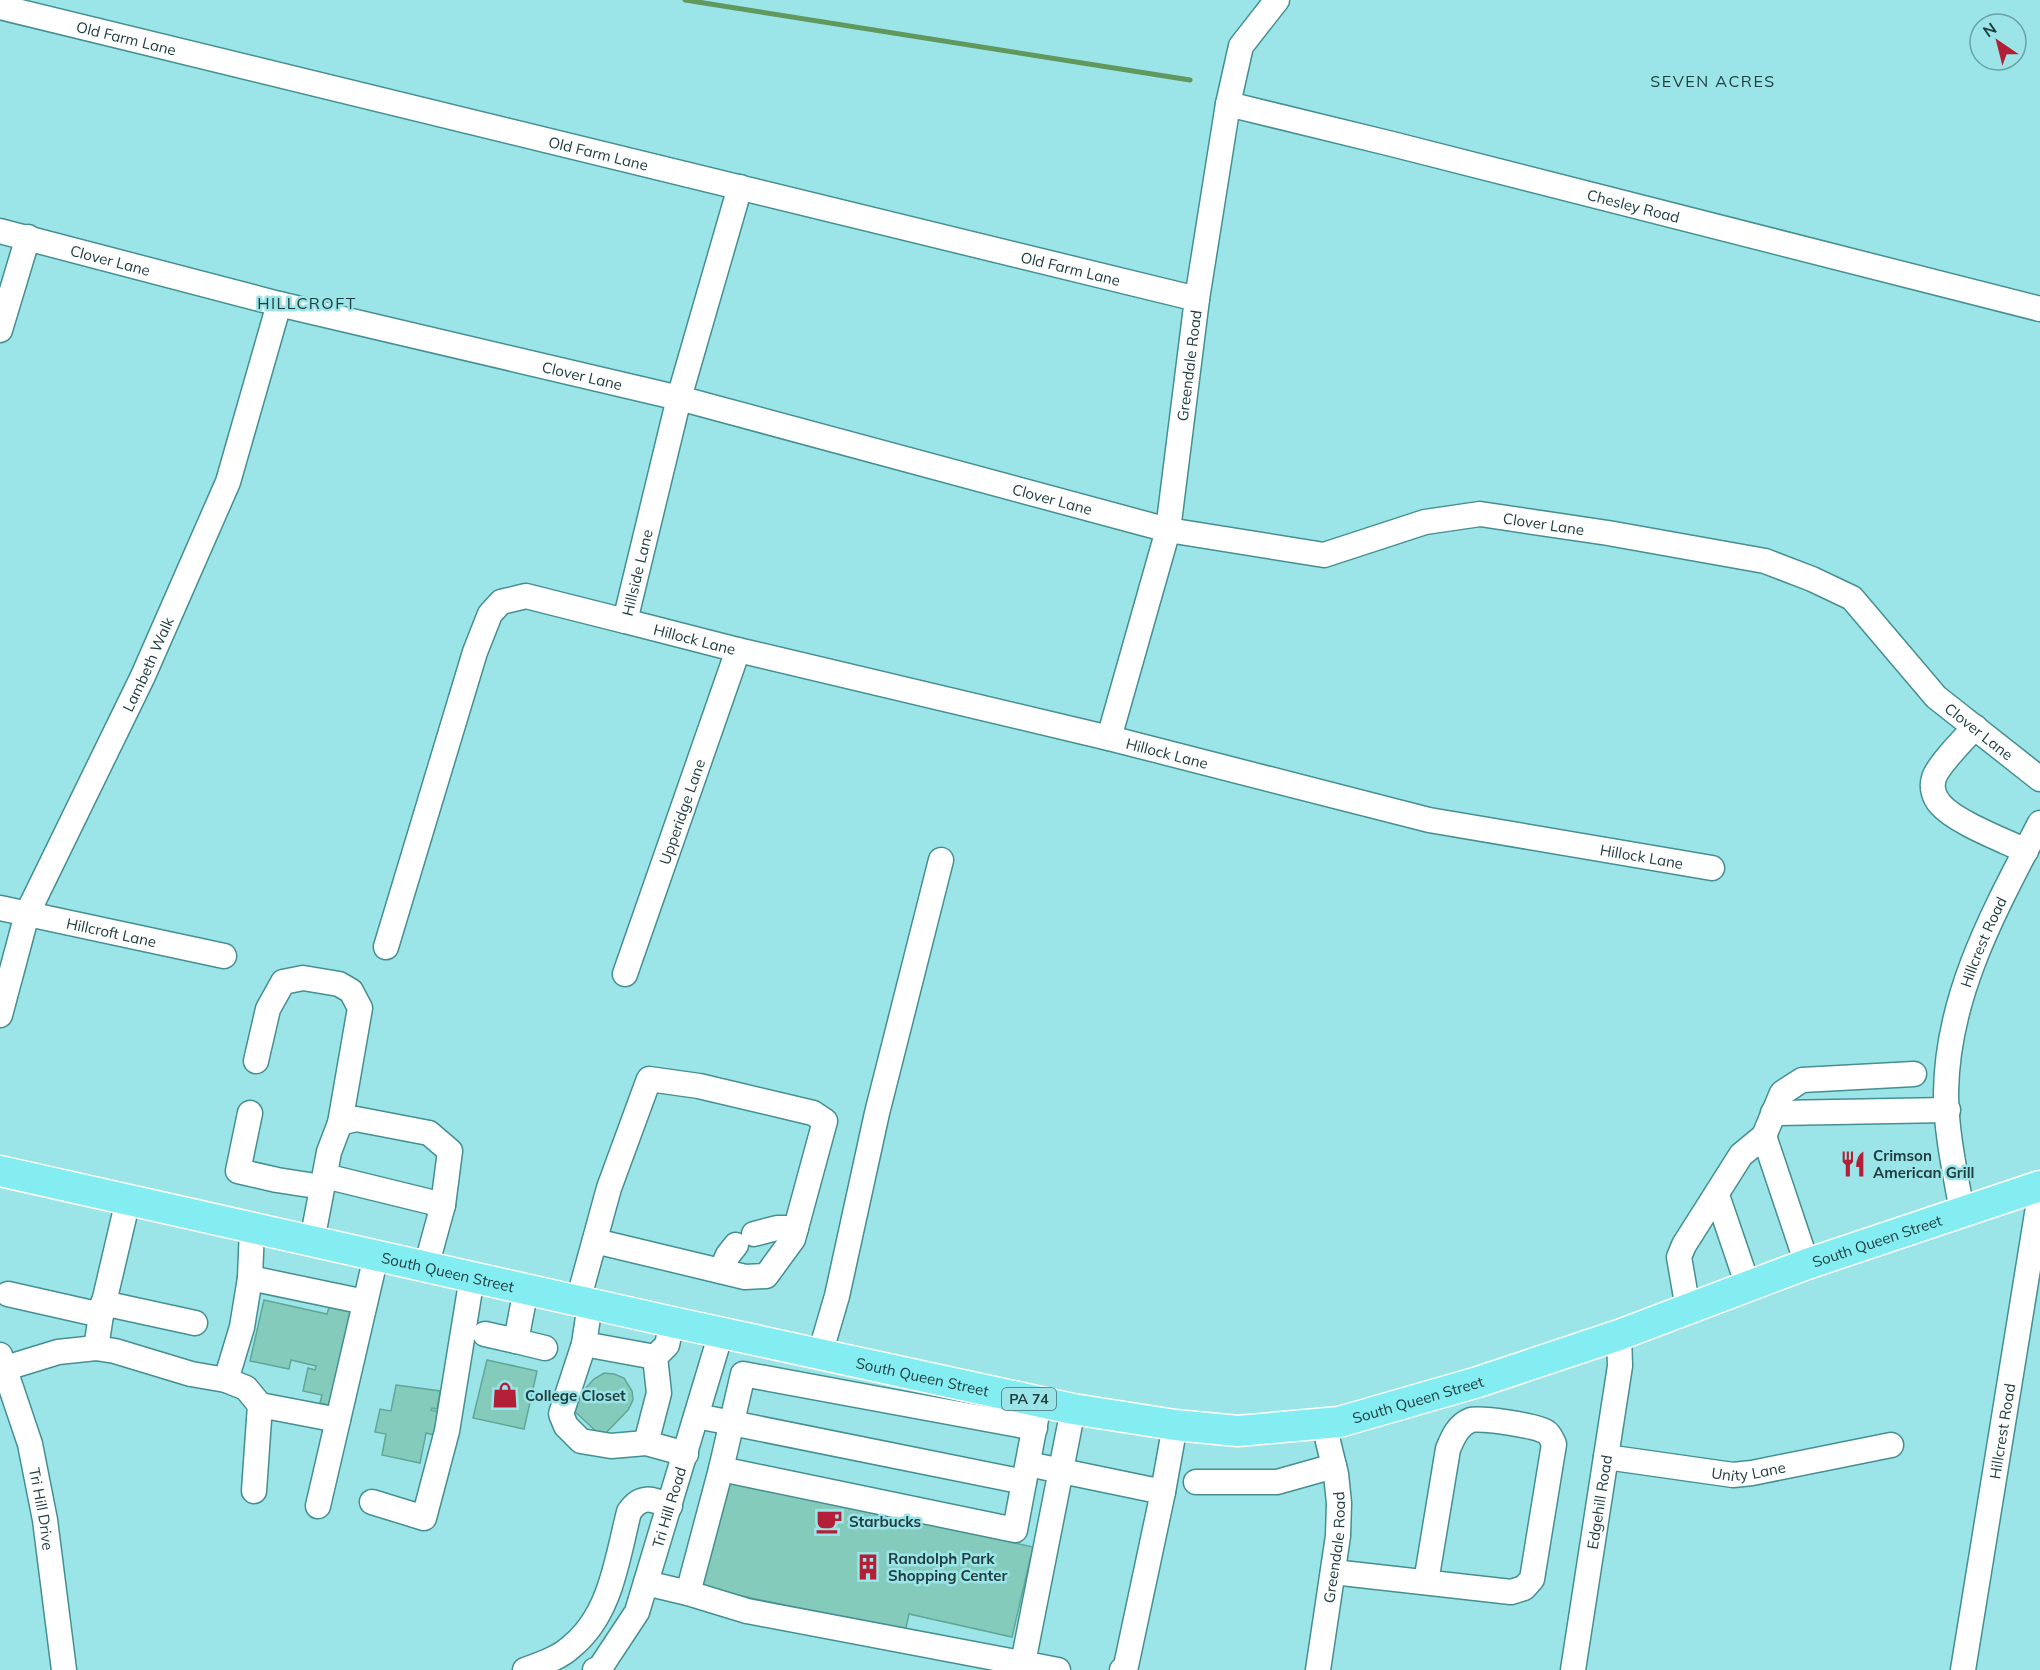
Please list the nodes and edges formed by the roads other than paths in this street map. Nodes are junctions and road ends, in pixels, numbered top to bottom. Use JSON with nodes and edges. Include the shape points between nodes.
{"nodes":[{"id":1,"x":1277,"y":0,"type":"edge"},
{"id":2,"x":0,"y":8,"type":"edge"},
{"id":3,"x":1228,"y":104,"type":"junction"},
{"id":4,"x":740,"y":187,"type":"junction"},
{"id":5,"x":0,"y":231,"type":"edge"},
{"id":6,"x":28,"y":237,"type":"junction"},
{"id":7,"x":1197,"y":299,"type":"junction"},
{"id":8,"x":279,"y":304,"type":"junction"},
{"id":9,"x":2040,"y":309,"type":"edge"},
{"id":10,"x":0,"y":330,"type":"edge"},
{"id":11,"x":679,"y":398,"type":"junction"},
{"id":12,"x":1168,"y":530,"type":"junction"},
{"id":13,"x":625,"y":621,"type":"junction"},
{"id":14,"x":738,"y":650,"type":"junction"},
{"id":15,"x":1975,"y":727,"type":"junction"},
{"id":16,"x":1109,"y":738,"type":"junction"},
{"id":17,"x":2040,"y":779,"type":"edge"},
{"id":18,"x":2040,"y":823,"type":"edge"},
{"id":19,"x":2026,"y":850,"type":"junction"},
{"id":20,"x":940,"y":860,"type":"dead end"},
{"id":21,"x":1713,"y":868,"type":"dead end"},
{"id":22,"x":0,"y":908,"type":"edge"},
{"id":23,"x":27,"y":914,"type":"junction"},
{"id":24,"x":386,"y":947,"type":"dead end"},
{"id":25,"x":224,"y":956,"type":"dead end"},
{"id":26,"x":626,"y":974,"type":"dead end"},
{"id":27,"x":0,"y":1015,"type":"edge"},
{"id":28,"x":256,"y":1061,"type":"dead end"},
{"id":29,"x":1914,"y":1074,"type":"dead end"},
{"id":30,"x":1862,"y":1077,"type":"junction"},
{"id":31,"x":1948,"y":1110,"type":"junction"},
{"id":32,"x":1862,"y":1112,"type":"junction"},
{"id":33,"x":250,"y":1113,"type":"dead end"},
{"id":34,"x":1773,"y":1113,"type":"junction"},
{"id":35,"x":340,"y":1124,"type":"junction"},
{"id":36,"x":1764,"y":1136,"type":"junction"},
{"id":37,"x":0,"y":1171,"type":"edge"},
{"id":38,"x":324,"y":1182,"type":"junction"},
{"id":39,"x":2040,"y":1186,"type":"edge"},
{"id":40,"x":1716,"y":1195,"type":"junction"},
{"id":41,"x":2040,"y":1195,"type":"edge"},
{"id":42,"x":128,"y":1200,"type":"junction"},
{"id":43,"x":443,"y":1205,"type":"junction"},
{"id":44,"x":1962,"y":1210,"type":"junction"},
{"id":45,"x":252,"y":1228,"type":"junction"},
{"id":46,"x":796,"y":1228,"type":"junction"},
{"id":47,"x":312,"y":1241,"type":"junction"},
{"id":48,"x":595,"y":1241,"type":"junction"},
{"id":49,"x":376,"y":1256,"type":"junction"},
{"id":50,"x":1807,"y":1264,"type":"junction"},
{"id":51,"x":426,"y":1267,"type":"junction"},
{"id":52,"x":721,"y":1271,"type":"junction"},
{"id":53,"x":472,"y":1277,"type":"junction"},
{"id":54,"x":250,"y":1278,"type":"junction"},
{"id":55,"x":1748,"y":1286,"type":"junction"},
{"id":56,"x":526,"y":1289,"type":"junction"},
{"id":57,"x":8,"y":1294,"type":"dead end"},
{"id":58,"x":366,"y":1302,"type":"junction"},
{"id":59,"x":584,"y":1302,"type":"junction"},
{"id":60,"x":102,"y":1309,"type":"junction"},
{"id":61,"x":1688,"y":1309,"type":"junction"},
{"id":62,"x":672,"y":1322,"type":"junction"},
{"id":63,"x":195,"y":1323,"type":"dead end"},
{"id":64,"x":721,"y":1333,"type":"junction"},
{"id":65,"x":485,"y":1334,"type":"dead end"},
{"id":66,"x":1619,"y":1335,"type":"junction"},
{"id":67,"x":516,"y":1341,"type":"junction"},
{"id":68,"x":584,"y":1344,"type":"junction"},
{"id":69,"x":96,"y":1348,"type":"junction"},
{"id":70,"x":545,"y":1348,"type":"dead end"},
{"id":71,"x":820,"y":1354,"type":"junction"},
{"id":72,"x":655,"y":1357,"type":"junction"},
{"id":73,"x":3,"y":1361,"type":"edge"},
{"id":74,"x":226,"y":1380,"type":"junction"},
{"id":75,"x":260,"y":1405,"type":"junction"},
{"id":76,"x":1073,"y":1409,"type":"junction"},
{"id":77,"x":1037,"y":1415,"type":"junction"},
{"id":78,"x":697,"y":1416,"type":"junction"},
{"id":79,"x":338,"y":1420,"type":"junction"},
{"id":80,"x":732,"y":1423,"type":"junction"},
{"id":81,"x":1175,"y":1425,"type":"junction"},
{"id":82,"x":1324,"y":1425,"type":"junction"},
{"id":83,"x":646,"y":1443,"type":"junction"},
{"id":84,"x":1891,"y":1445,"type":"dead end"},
{"id":85,"x":686,"y":1454,"type":"junction"},
{"id":86,"x":1606,"y":1457,"type":"junction"},
{"id":87,"x":1334,"y":1466,"type":"junction"},
{"id":88,"x":722,"y":1469,"type":"junction"},
{"id":89,"x":1061,"y":1471,"type":"junction"},
{"id":90,"x":1026,"y":1473,"type":"junction"},
{"id":91,"x":1196,"y":1482,"type":"dead end"},
{"id":92,"x":254,"y":1491,"type":"dead end"},
{"id":93,"x":1163,"y":1492,"type":"junction"},
{"id":94,"x":372,"y":1502,"type":"dead end"},
{"id":95,"x":318,"y":1506,"type":"dead end"},
{"id":96,"x":670,"y":1506,"type":"junction"},
{"id":97,"x":1333,"y":1572,"type":"junction"},
{"id":98,"x":1426,"y":1582,"type":"junction"},
{"id":99,"x":646,"y":1583,"type":"junction"},
{"id":100,"x":688,"y":1593,"type":"junction"},
{"id":101,"x":1023,"y":1663,"type":"junction"},
{"id":102,"x":600,"y":1669,"type":"edge"},
{"id":103,"x":64,"y":1670,"type":"edge"},
{"id":104,"x":525,"y":1670,"type":"edge"},
{"id":105,"x":1058,"y":1670,"type":"edge"},
{"id":106,"x":1122,"y":1670,"type":"edge"},
{"id":107,"x":1318,"y":1670,"type":"edge"},
{"id":108,"x":1573,"y":1670,"type":"edge"},
{"id":109,"x":1963,"y":1670,"type":"edge"}],
"edges":[{"from":1,"to":3,"type":"street","name":"Greendale Road","via":[[1241,46]]},
{"from":2,"to":4,"type":"street","name":"Old Farm Lane"},
{"from":3,"to":7,"type":"street","name":"Greendale Road"},
{"from":3,"to":9,"type":"street","name":"Chesley Road"},
{"from":4,"to":7,"type":"street","name":"Old Farm Lane"},
{"from":4,"to":11,"type":"street","name":"Hillside Lane"},
{"from":5,"to":6,"type":"street","name":"Clover Lane"},
{"from":6,"to":8,"type":"street","name":"Clover Lane"},
{"from":6,"to":10,"type":"street"},
{"from":7,"to":12,"type":"street","name":"Greendale Road"},
{"from":8,"to":11,"type":"street","name":"Clover Lane"},
{"from":8,"to":23,"type":"street","name":"Lambeth Walk","via":[[228,482],[143,675]]},
{"from":11,"to":12,"type":"street","name":"Clover Lane"},
{"from":11,"to":13,"type":"street","name":"Hillside Lane"},
{"from":12,"to":15,"type":"street","name":"Clover Lane","via":[[1324,555],[1425,522],[1480,514],[1766,561],[1852,598],[1936,697]]},
{"from":12,"to":16,"type":"street","name":"Greendale Road"},
{"from":13,"to":14,"type":"street","name":"Hillock Lane"},
{"from":13,"to":24,"type":"street","name":"Hillside Lane","via":[[526,596],[501,602],[490,614]]},
{"from":14,"to":16,"type":"street","name":"Hillock Lane"},
{"from":14,"to":26,"type":"street","name":"Upperidge Lane"},
{"from":15,"to":17,"type":"street","name":"Clover Lane"},
{"from":15,"to":19,"type":"street","via":[[1934,777],[1933,793],[1953,816]]},
{"from":16,"to":21,"type":"street","name":"Hillock Lane","via":[[1429,820]]},
{"from":18,"to":19,"type":"street","name":"Hillcrest Road"},
{"from":19,"to":31,"type":"street","name":"Hillcrest Road","via":[[1990,922],[1959,998],[1946,1092]]},
{"from":20,"to":71,"type":"street"},
{"from":22,"to":23,"type":"street","name":"Hillcroft Lane"},
{"from":23,"to":25,"type":"street","name":"Hillcroft Lane"},
{"from":23,"to":27,"type":"street","name":"Lambeth Walk"},
{"from":28,"to":35,"type":"street","via":[[268,1009],[283,982],[303,978],[339,984],[351,991],[360,1008]]},
{"from":29,"to":30,"type":"street"},
{"from":30,"to":32,"type":"street"},
{"from":30,"to":34,"type":"street","via":[[1802,1080],[1782,1093]]},
{"from":31,"to":32,"type":"street"},
{"from":31,"to":44,"type":"street","name":"Hillcrest Road"},
{"from":32,"to":34,"type":"street"},
{"from":33,"to":38,"type":"street","via":[[238,1171],[277,1180]]},
{"from":34,"to":36,"type":"street"},
{"from":35,"to":38,"type":"street","via":[[329,1152]]},
{"from":35,"to":43,"type":"street","via":[[356,1119],[429,1133],[450,1151]]},
{"from":36,"to":40,"type":"street","via":[[1741,1155]]},
{"from":36,"to":50,"type":"street"},
{"from":37,"to":42,"type":"main road","name":"South Queen Street","number":"PA 74"},
{"from":38,"to":43,"type":"street"},
{"from":38,"to":47,"type":"street"},
{"from":39,"to":44,"type":"main road","name":"South Queen Street","number":"PA 74"},
{"from":40,"to":55,"type":"street"},
{"from":40,"to":61,"type":"street","via":[[1679,1257]]},
{"from":41,"to":109,"type":"street","name":"Hillcrest Road"},
{"from":42,"to":45,"type":"main road","name":"South Queen Street","number":"PA 74"},
{"from":42,"to":60,"type":"street"},
{"from":43,"to":51,"type":"street"},
{"from":44,"to":50,"type":"main road","name":"South Queen Street","number":"PA 74"},
{"from":45,"to":47,"type":"main road","name":"South Queen Street","number":"PA 74"},
{"from":45,"to":54,"type":"street"},
{"from":46,"to":48,"type":"street","via":[[825,1121],[813,1113],[756,1099],[649,1079],[609,1188]]},
{"from":46,"to":52,"type":"street","via":[[777,1228],[745,1239],[728,1256]]},
{"from":46,"to":52,"type":"street","via":[[794,1239],[766,1276],[745,1277]]},
{"from":47,"to":49,"type":"main road","name":"South Queen Street","number":"PA 74"},
{"from":48,"to":52,"type":"street"},
{"from":48,"to":59,"type":"street"},
{"from":49,"to":51,"type":"main road","name":"South Queen Street","number":"PA 74"},
{"from":49,"to":58,"type":"street"},
{"from":50,"to":55,"type":"main road","name":"South Queen Street","number":"PA 74"},
{"from":51,"to":53,"type":"main road","name":"South Queen Street","number":"PA 74"},
{"from":53,"to":56,"type":"main road","name":"South Queen Street","number":"PA 74"},
{"from":53,"to":94,"type":"street","via":[[447,1431],[424,1518]]},
{"from":54,"to":58,"type":"street"},
{"from":54,"to":74,"type":"street","via":[[242,1327]]},
{"from":55,"to":61,"type":"main road","name":"South Queen Street","number":"PA 74"},
{"from":56,"to":59,"type":"main road","name":"South Queen Street","number":"PA 74"},
{"from":56,"to":67,"type":"street"},
{"from":57,"to":60,"type":"street"},
{"from":58,"to":79,"type":"street"},
{"from":59,"to":62,"type":"main road","name":"South Queen Street","number":"PA 74"},
{"from":59,"to":68,"type":"street"},
{"from":60,"to":63,"type":"street"},
{"from":60,"to":69,"type":"street"},
{"from":61,"to":66,"type":"main road","name":"South Queen Street","number":"PA 74"},
{"from":62,"to":64,"type":"main road","name":"South Queen Street","number":"PA 74"},
{"from":62,"to":72,"type":"street","via":[[667,1344]]},
{"from":64,"to":71,"type":"main road","name":"South Queen Street","number":"PA 74"},
{"from":64,"to":78,"type":"street","name":"Tri Hill Road"},
{"from":65,"to":67,"type":"street"},
{"from":66,"to":82,"type":"main road","name":"South Queen Street","number":"PA 74","via":[[1478,1382]]},
{"from":66,"to":86,"type":"street","name":"Edgehill Road","via":[[1620,1366]]},
{"from":67,"to":70,"type":"street"},
{"from":68,"to":72,"type":"street"},
{"from":68,"to":83,"type":"street","via":[[561,1414],[566,1426],[581,1441],[611,1446]]},
{"from":69,"to":73,"type":"street"},
{"from":69,"to":74,"type":"street"},
{"from":71,"to":77,"type":"main road","name":"South Queen Street","number":"PA 74"},
{"from":72,"to":83,"type":"street","via":[[659,1393]]},
{"from":73,"to":103,"type":"street","name":"Tri Hill Drive","via":[[37,1477]]},
{"from":74,"to":75,"type":"street","via":[[246,1388]]},
{"from":75,"to":79,"type":"street"},
{"from":75,"to":92,"type":"street"},
{"from":76,"to":77,"type":"main road","name":"South Queen Street","number":"PA 74"},
{"from":76,"to":81,"type":"main road","name":"South Queen Street","number":"PA 74"},
{"from":76,"to":89,"type":"street"},
{"from":77,"to":80,"type":"street","via":[[743,1374]]},
{"from":77,"to":90,"type":"street"},
{"from":78,"to":80,"type":"street"},
{"from":78,"to":85,"type":"street","name":"Tri Hill Road"},
{"from":79,"to":95,"type":"street"},
{"from":80,"to":88,"type":"street"},
{"from":80,"to":90,"type":"street"},
{"from":81,"to":82,"type":"main road","name":"South Queen Street","number":"PA 74","via":[[1238,1431]]},
{"from":81,"to":93,"type":"street"},
{"from":82,"to":87,"type":"street","name":"Greendale Road"},
{"from":83,"to":85,"type":"street"},
{"from":84,"to":86,"type":"street","name":"Unity Lane","via":[[1733,1474]]},
{"from":85,"to":96,"type":"street","name":"Tri Hill Road"},
{"from":86,"to":108,"type":"street","name":"Edgehill Road"},
{"from":87,"to":91,"type":"street","via":[[1277,1482]]},
{"from":87,"to":97,"type":"street","name":"Greendale Road","via":[[1339,1503]]},
{"from":88,"to":90,"type":"street","via":[[1015,1530]]},
{"from":88,"to":100,"type":"street"},
{"from":89,"to":90,"type":"street"},
{"from":89,"to":93,"type":"street"},
{"from":89,"to":101,"type":"street"},
{"from":93,"to":106,"type":"street"},
{"from":96,"to":99,"type":"street","name":"Tri Hill Road"},
{"from":96,"to":104,"type":"street","via":[[650,1499],[635,1503],[629,1512],[600,1614],[572,1647]]},
{"from":97,"to":98,"type":"street"},
{"from":97,"to":107,"type":"street","name":"Greendale Road"},
{"from":98,"to":98,"type":"street","via":[[1448,1449],[1455,1433],[1473,1419],[1533,1426],[1548,1432],[1554,1444],[1532,1578],[1524,1588],[1511,1592]]},
{"from":99,"to":100,"type":"street"},
{"from":99,"to":102,"type":"street","name":"Tri Hill Road","via":[[637,1612]]},
{"from":100,"to":101,"type":"street","via":[[747,1611]]},
{"from":101,"to":105,"type":"street"}]}
